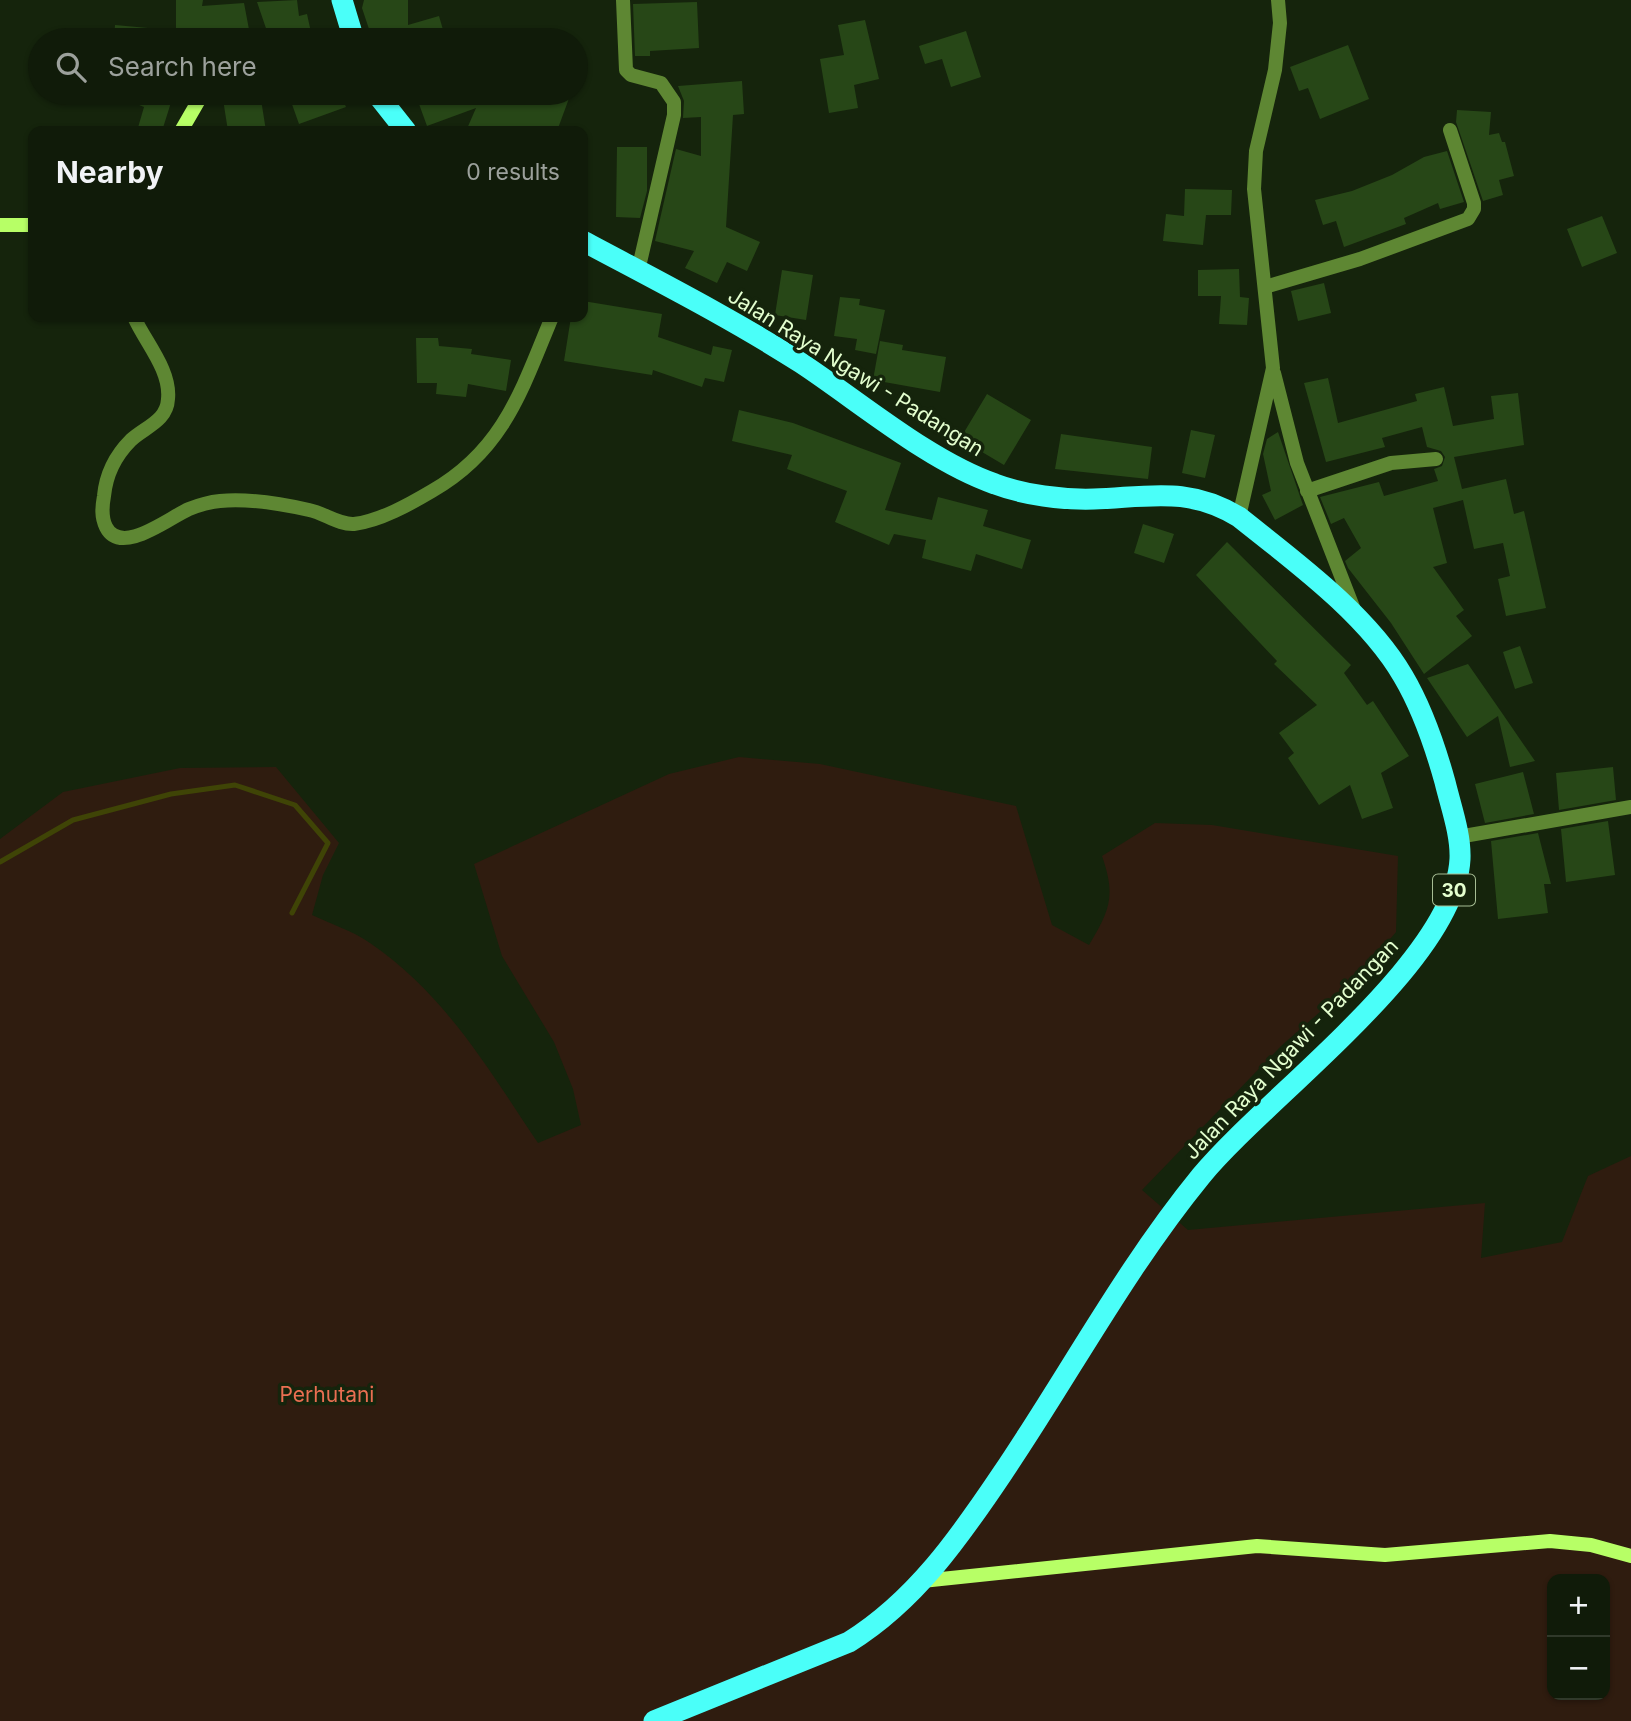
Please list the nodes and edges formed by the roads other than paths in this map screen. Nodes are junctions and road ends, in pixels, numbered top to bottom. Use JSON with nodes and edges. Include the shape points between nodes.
{"nodes":[{"id":1,"x":342,"y":0,"type":"edge"},
{"id":2,"x":623,"y":0,"type":"edge"},
{"id":3,"x":1278,"y":0,"type":"edge"},
{"id":4,"x":350,"y":28,"type":"edge"},
{"id":5,"x":196,"y":105,"type":"edge"},
{"id":6,"x":385,"y":105,"type":"edge"},
{"id":7,"x":184,"y":126,"type":"edge"},
{"id":8,"x":402,"y":126,"type":"edge"},
{"id":9,"x":1450,"y":130,"type":"dead end"},
{"id":10,"x":0,"y":225,"type":"edge"},
{"id":11,"x":28,"y":225,"type":"edge"},
{"id":12,"x":588,"y":245,"type":"edge"},
{"id":13,"x":638,"y":271,"type":"junction"},
{"id":14,"x":1265,"y":287,"type":"junction"},
{"id":15,"x":138,"y":322,"type":"edge"},
{"id":16,"x":550,"y":322,"type":"edge"},
{"id":17,"x":1273,"y":368,"type":"junction"},
{"id":18,"x":1436,"y":459,"type":"dead end"},
{"id":19,"x":1307,"y":491,"type":"junction"},
{"id":20,"x":1239,"y":517,"type":"junction"},
{"id":21,"x":1359,"y":621,"type":"junction"},
{"id":22,"x":1631,"y":807,"type":"edge"},
{"id":23,"x":1458,"y":837,"type":"junction"},
{"id":24,"x":1631,"y":1556,"type":"edge"},
{"id":25,"x":922,"y":1581,"type":"junction"},
{"id":26,"x":654,"y":1721,"type":"edge"}],
"edges":[{"from":1,"to":4,"type":"highway"},
{"from":2,"to":13,"type":"street","via":[[626,70],[661,83],[674,102]]},
{"from":3,"to":14,"type":"street","via":[[1275,70],[1256,151],[1256,229]]},
{"from":5,"to":7,"type":"street"},
{"from":6,"to":8,"type":"highway"},
{"from":9,"to":14,"type":"street","via":[[1474,203],[1468,219],[1360,259]]},
{"from":10,"to":11,"type":"street"},
{"from":12,"to":13,"type":"highway","name":"Jalan Raya Ngawi - Padangan","number":"30"},
{"from":13,"to":20,"type":"highway","name":"Jalan Raya Ngawi - Padangan","number":"30","via":[[798,362],[949,463],[995,485],[1091,499],[1186,496]]},
{"from":14,"to":17,"type":"street"},
{"from":15,"to":16,"type":"street","via":[[162,370],[169,400],[155,424],[132,439],[114,461],[104,488],[106,527],[112,536],[123,539],[220,501],[311,510],[352,524],[433,491],[474,463],[501,429]]},
{"from":17,"to":19,"type":"street"},
{"from":17,"to":20,"type":"street"},
{"from":18,"to":19,"type":"street","via":[[1391,463]]},
{"from":19,"to":21,"type":"street"},
{"from":20,"to":21,"type":"highway","name":"Jalan Raya Ngawi - Padangan","number":"30"},
{"from":21,"to":23,"type":"highway","name":"Jalan Raya Ngawi - Padangan","number":"30","via":[[1402,675],[1415,701],[1442,773]]},
{"from":22,"to":23,"type":"street"},
{"from":23,"to":25,"type":"highway","name":"Jalan Raya Ngawi - Padangan","number":"30","via":[[1456,883],[1434,933],[1328,1050],[1200,1177],[1111,1300],[1048,1406],[964,1531]]},
{"from":24,"to":25,"type":"street","via":[[1591,1545],[1550,1541],[1385,1555],[1257,1546]]},
{"from":25,"to":26,"type":"highway","name":"Jalan Raya Ngawi - Padangan","number":"30","via":[[849,1642]]}]}
